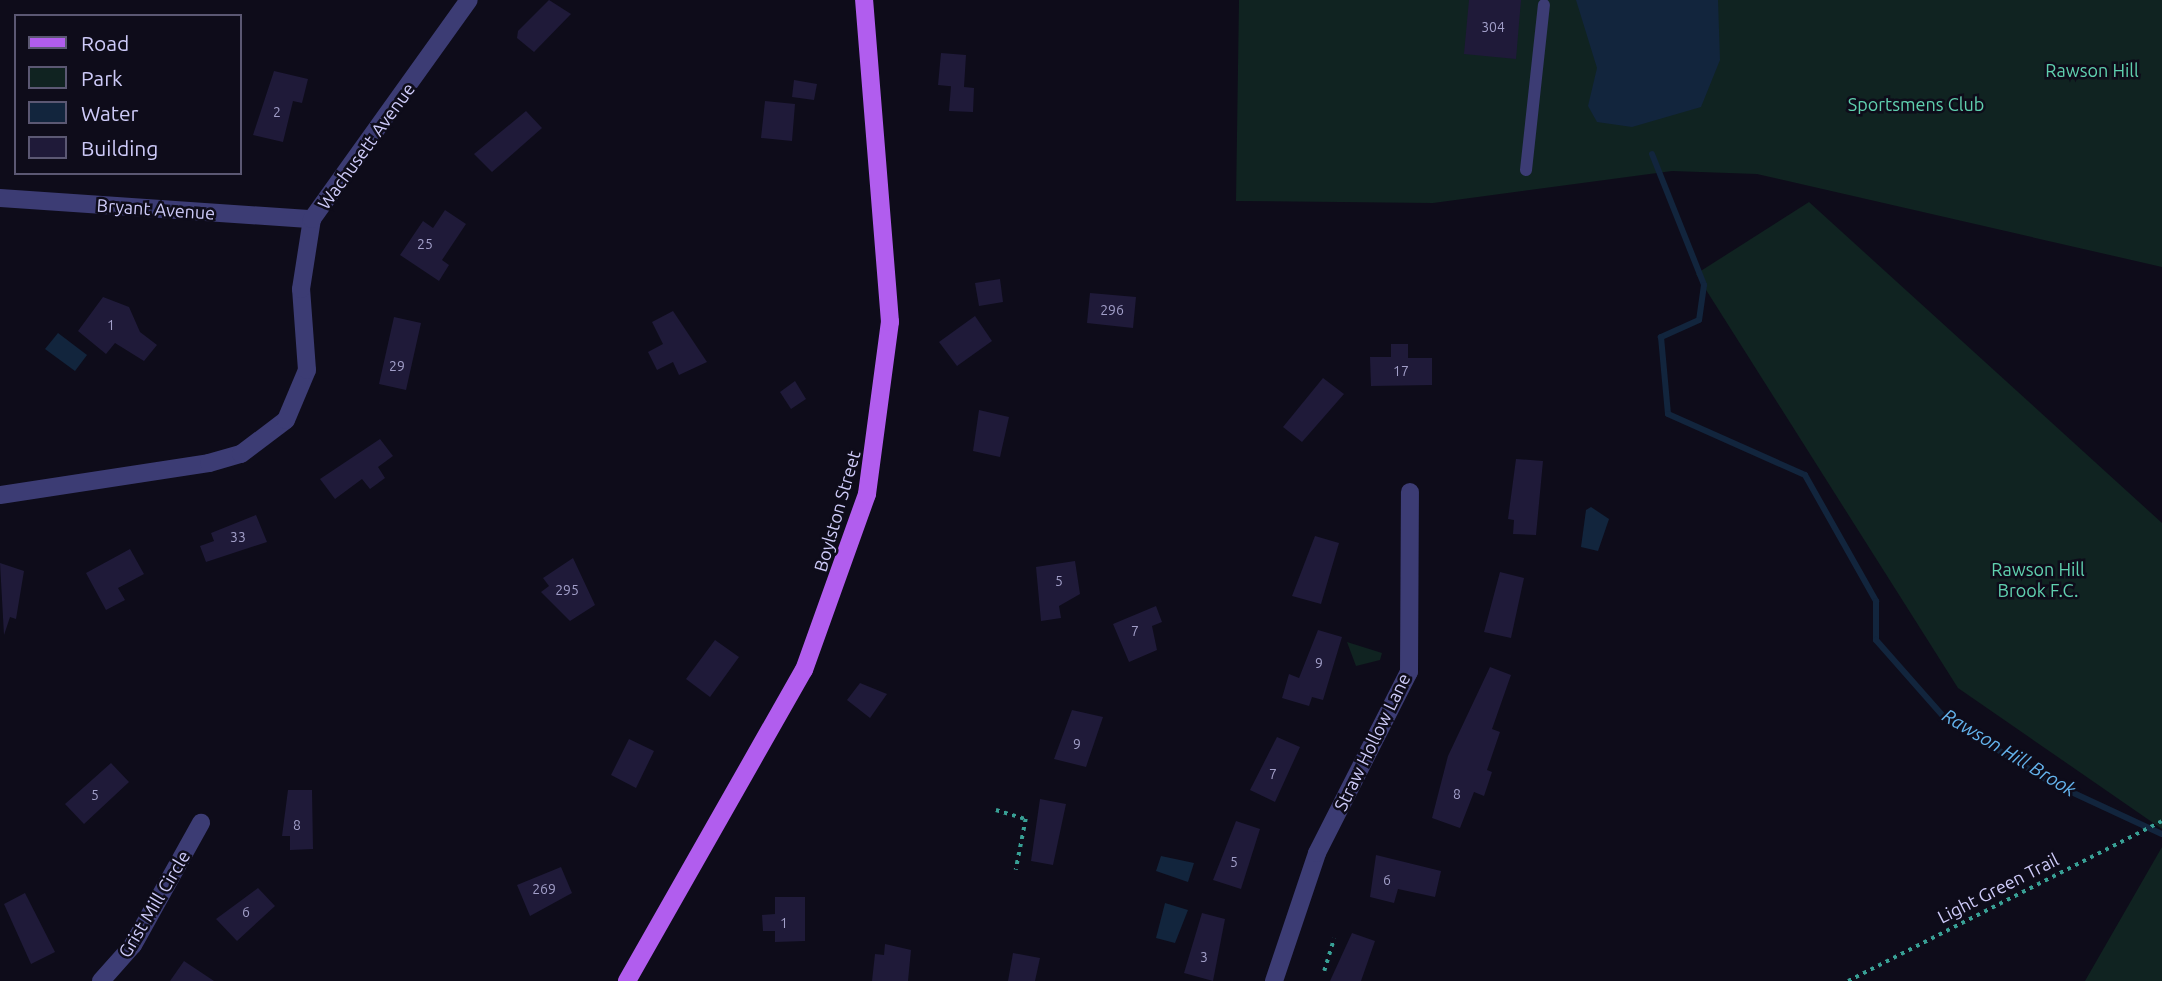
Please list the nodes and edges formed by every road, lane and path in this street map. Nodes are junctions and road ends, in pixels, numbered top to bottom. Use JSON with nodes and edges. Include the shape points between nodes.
{"nodes":[{"id":1,"x":469,"y":0,"type":"edge"},
{"id":2,"x":864,"y":0,"type":"edge"},
{"id":3,"x":1544,"y":5,"type":"dead end"},
{"id":4,"x":1527,"y":170,"type":"dead end"},
{"id":5,"x":0,"y":198,"type":"edge"},
{"id":6,"x":312,"y":219,"type":"junction"},
{"id":7,"x":1409,"y":492,"type":"dead end"},
{"id":8,"x":0,"y":495,"type":"edge"},
{"id":9,"x":996,"y":810,"type":"dead end"},
{"id":10,"x":2162,"y":821,"type":"edge"},
{"id":11,"x":201,"y":823,"type":"dead end"},
{"id":12,"x":1016,"y":870,"type":"dead end"},
{"id":13,"x":1334,"y":939,"type":"dead end"},
{"id":14,"x":1324,"y":971,"type":"dead end"},
{"id":15,"x":101,"y":981,"type":"edge"},
{"id":16,"x":627,"y":981,"type":"edge"},
{"id":17,"x":1274,"y":981,"type":"edge"},
{"id":18,"x":1848,"y":981,"type":"edge"}],
"edges":[{"from":1,"to":6,"type":"street","name":"Wachusett Avenue"},
{"from":2,"to":16,"type":"main road","name":"Boylston Street","via":[[890,322],[867,494],[804,670]]},
{"from":3,"to":4,"type":"lane"},
{"from":5,"to":6,"type":"street","name":"Bryant Avenue"},
{"from":6,"to":8,"type":"street","name":"Wachusett Avenue","via":[[301,289],[307,370],[286,420],[268,436],[209,463]]},
{"from":7,"to":17,"type":"street","name":"Straw Hollow Lane","via":[[1409,673],[1317,853]]},
{"from":9,"to":12,"type":"path","via":[[1026,819]]},
{"from":10,"to":18,"type":"path","name":"Light Green Trail"},
{"from":11,"to":15,"type":"street","name":"Grist Mill Circle","via":[[133,946]]},
{"from":13,"to":14,"type":"path"}]}
